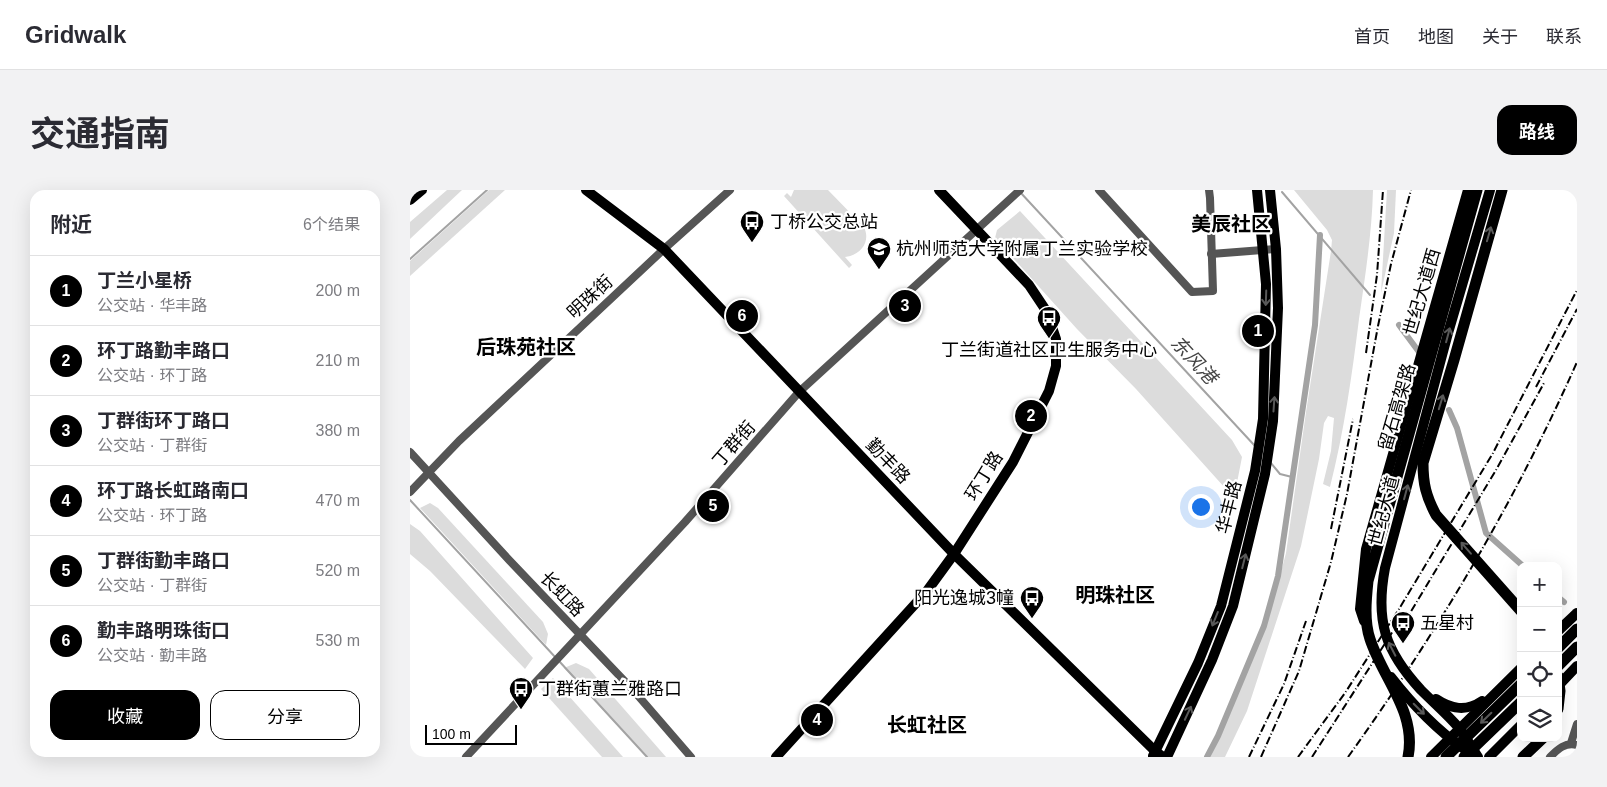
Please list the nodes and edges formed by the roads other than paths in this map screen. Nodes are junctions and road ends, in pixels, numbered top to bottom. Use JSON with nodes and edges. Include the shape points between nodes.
{"nodes":[{"id":1,"x":422,"y":190,"type":"edge"},
{"id":2,"x":586,"y":190,"type":"edge"},
{"id":3,"x":730,"y":190,"type":"edge"},
{"id":4,"x":939,"y":190,"type":"edge"},
{"id":5,"x":1020,"y":190,"type":"edge"},
{"id":6,"x":1099,"y":190,"type":"edge"},
{"id":7,"x":1209,"y":190,"type":"edge"},
{"id":8,"x":1257,"y":190,"type":"edge"},
{"id":9,"x":1270,"y":190,"type":"edge"},
{"id":10,"x":1468,"y":190,"type":"edge"},
{"id":11,"x":1477,"y":190,"type":"edge"},
{"id":12,"x":1490,"y":190,"type":"edge"},
{"id":13,"x":1497,"y":190,"type":"edge"},
{"id":14,"x":1502,"y":190,"type":"edge"},
{"id":15,"x":410,"y":200,"type":"edge"},
{"id":16,"x":1484,"y":209,"type":"junction"},
{"id":17,"x":977,"y":231,"type":"junction"},
{"id":18,"x":1276,"y":248,"type":"junction"},
{"id":19,"x":664,"y":249,"type":"junction"},
{"id":20,"x":1263,"y":250,"type":"junction"},
{"id":21,"x":1211,"y":254,"type":"junction"},
{"id":22,"x":800,"y":392,"type":"junction"},
{"id":23,"x":410,"y":452,"type":"edge"},
{"id":24,"x":428,"y":472,"type":"junction"},
{"id":25,"x":1260,"y":472,"type":"junction"},
{"id":26,"x":410,"y":492,"type":"edge"},
{"id":27,"x":954,"y":554,"type":"junction"},
{"id":28,"x":1517,"y":607,"type":"edge"},
{"id":29,"x":1577,"y":613,"type":"edge"},
{"id":30,"x":1562,"y":627,"type":"edge"},
{"id":31,"x":1577,"y":629,"type":"edge"},
{"id":32,"x":580,"y":635,"type":"junction"},
{"id":33,"x":1369,"y":636,"type":"junction"},
{"id":34,"x":1562,"y":644,"type":"edge"},
{"id":35,"x":1577,"y":648,"type":"edge"},
{"id":36,"x":1377,"y":658,"type":"junction"},
{"id":37,"x":1562,"y":662,"type":"edge"},
{"id":38,"x":1577,"y":666,"type":"edge"},
{"id":39,"x":1517,"y":672,"type":"edge"},
{"id":40,"x":1562,"y":682,"type":"edge"},
{"id":41,"x":1517,"y":688,"type":"edge"},
{"id":42,"x":1420,"y":689,"type":"junction"},
{"id":43,"x":1499,"y":690,"type":"junction"},
{"id":44,"x":1517,"y":706,"type":"edge"},
{"id":45,"x":1577,"y":724,"type":"edge"},
{"id":46,"x":1459,"y":728,"type":"junction"},
{"id":47,"x":1517,"y":729,"type":"edge"},
{"id":48,"x":1448,"y":738,"type":"junction"},
{"id":49,"x":1539,"y":742,"type":"edge"},
{"id":50,"x":1574,"y":744,"type":"edge"},
{"id":51,"x":1159,"y":756,"type":"edge"},
{"id":52,"x":466,"y":757,"type":"edge"},
{"id":53,"x":691,"y":757,"type":"edge"},
{"id":54,"x":776,"y":757,"type":"edge"},
{"id":55,"x":1408,"y":757,"type":"edge"},
{"id":56,"x":1431,"y":757,"type":"edge"},
{"id":57,"x":1446,"y":757,"type":"edge"},
{"id":58,"x":1464,"y":757,"type":"edge"},
{"id":59,"x":1474,"y":757,"type":"edge"},
{"id":60,"x":1478,"y":757,"type":"edge"},
{"id":61,"x":1489,"y":757,"type":"edge"},
{"id":62,"x":1523,"y":757,"type":"edge"},
{"id":63,"x":1550,"y":757,"type":"edge"}],
"edges":[{"from":1,"to":15,"type":"main road"},
{"from":2,"to":19,"type":"main road","name":"勤丰路"},
{"from":3,"to":19,"type":"street","name":"明珠街"},
{"from":4,"to":17,"type":"main road","name":"环丁路"},
{"from":5,"to":17,"type":"street","name":"丁群街"},
{"from":6,"to":21,"type":"street","via":[[1192,292],[1213,291]]},
{"from":7,"to":21,"type":"street"},
{"from":8,"to":20,"type":"main road","name":"华丰路"},
{"from":9,"to":18,"type":"main road","name":"华丰路"},
{"from":10,"to":33,"type":"main road","name":"世纪大道西","via":[[1366,549],[1360,609]]},
{"from":11,"to":33,"type":"highway","name":"留石高架路","via":[[1373,558],[1366,599]]},
{"from":12,"to":16,"type":"main road","name":"世纪大道"},
{"from":13,"to":16,"type":"main road"},
{"from":28,"to":14,"type":"highway","one_way":true,"via":[[1436,515],[1423,479],[1423,463]]},
{"from":42,"to":16,"type":"main road","name":"世纪大道","one_way":true,"via":[[1400,665],[1386,638],[1381,592],[1448,333]]},
{"from":17,"to":22,"type":"street","name":"丁群街"},
{"from":17,"to":27,"type":"main road","name":"环丁路","via":[[1029,285],[1047,312],[1056,339],[1056,366],[1049,391],[1012,462]]},
{"from":18,"to":20,"type":"street"},
{"from":25,"to":18,"type":"main road","name":"华丰路","one_way":true,"via":[[1268,452],[1273,420],[1278,308]]},
{"from":19,"to":22,"type":"main road","name":"勤丰路"},
{"from":19,"to":24,"type":"street","name":"明珠街"},
{"from":20,"to":21,"type":"street"},
{"from":20,"to":25,"type":"main road","name":"华丰路","one_way":true,"via":[[1266,284]]},
{"from":22,"to":27,"type":"main road","name":"勤丰路"},
{"from":22,"to":32,"type":"street","name":"丁群街"},
{"from":23,"to":24,"type":"street","name":"长虹路"},
{"from":24,"to":26,"type":"street","name":"明珠街"},
{"from":24,"to":32,"type":"street","name":"长虹路"},
{"from":25,"to":51,"type":"main road","name":"华丰路","via":[[1221,606]]},
{"from":27,"to":51,"type":"main road","name":"勤丰路"},
{"from":27,"to":54,"type":"main road","name":"环丁路","via":[[927,591]]},
{"from":29,"to":30,"type":"main road"},
{"from":31,"to":34,"type":"highway"},
{"from":32,"to":52,"type":"street","name":"丁群街"},
{"from":32,"to":53,"type":"street","name":"长虹路"},
{"from":33,"to":36,"type":"highway","name":"留石高架路"},
{"from":35,"to":37,"type":"highway"},
{"from":36,"to":48,"type":"main road","one_way":true,"via":[[1407,698]]},
{"from":36,"to":55,"type":"highway","name":"留石高架路","via":[[1407,720],[1410,738]]},
{"from":38,"to":40,"type":"main road"},
{"from":39,"to":43,"type":"main road"},
{"from":41,"to":57,"type":"highway","one_way":true},
{"from":42,"to":43,"type":"main road","via":[[1455,708],[1478,704]]},
{"from":42,"to":46,"type":"main road"},
{"from":43,"to":46,"type":"main road"},
{"from":44,"to":58,"type":"highway"},
{"from":45,"to":50,"type":"street"},
{"from":46,"to":48,"type":"main road"},
{"from":46,"to":60,"type":"main road"},
{"from":47,"to":61,"type":"main road"},
{"from":48,"to":56,"type":"main road"},
{"from":48,"to":59,"type":"main road"},
{"from":49,"to":62,"type":"highway"},
{"from":50,"to":63,"type":"street","via":[[1559,748]]}]}
